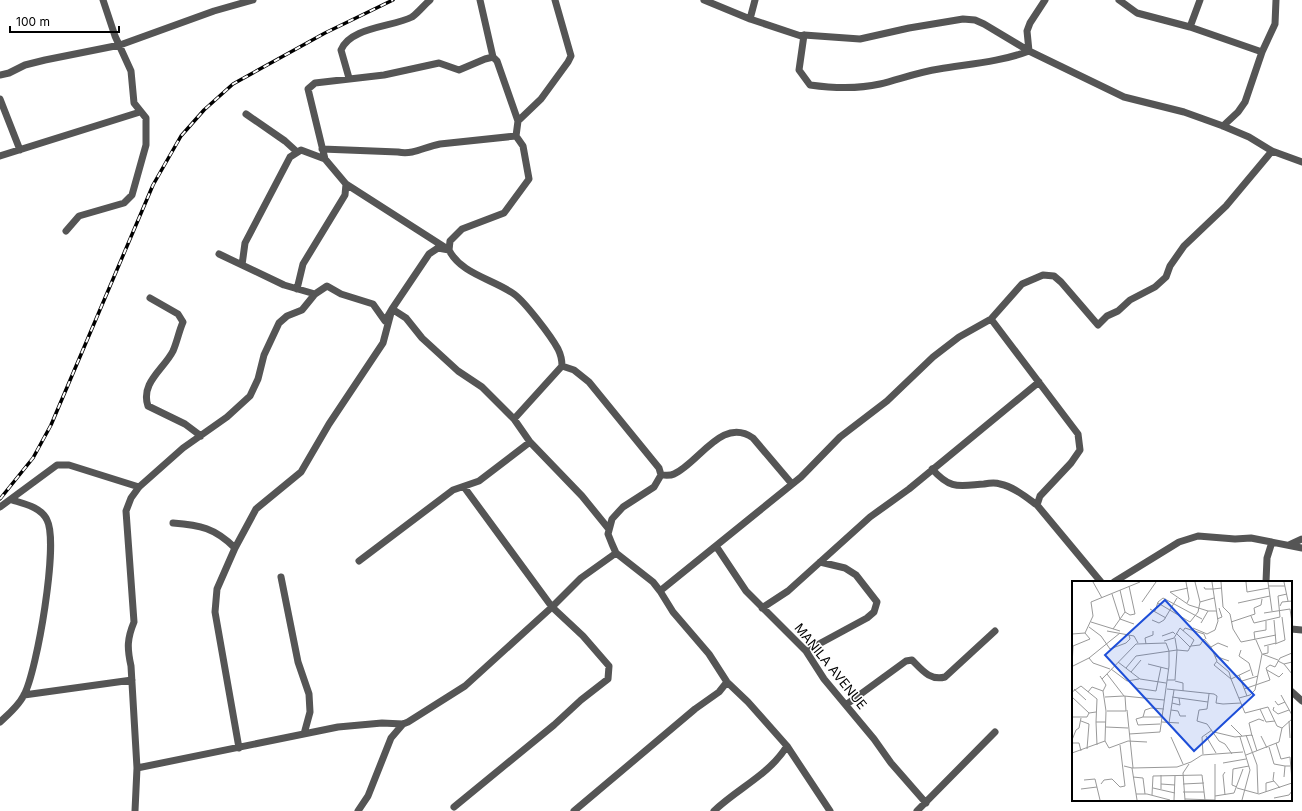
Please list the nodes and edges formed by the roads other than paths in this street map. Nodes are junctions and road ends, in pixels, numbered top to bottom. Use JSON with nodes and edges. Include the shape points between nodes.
{"nodes":[{"id":1,"x":103,"y":0,"type":"edge"},
{"id":2,"x":253,"y":0,"type":"edge"},
{"id":3,"x":430,"y":0,"type":"edge"},
{"id":4,"x":480,"y":0,"type":"edge"},
{"id":5,"x":555,"y":0,"type":"edge"},
{"id":6,"x":704,"y":0,"type":"edge"},
{"id":7,"x":755,"y":0,"type":"edge"},
{"id":8,"x":1045,"y":0,"type":"edge"},
{"id":9,"x":1119,"y":0,"type":"edge"},
{"id":10,"x":1200,"y":0,"type":"edge"},
{"id":11,"x":1276,"y":0,"type":"edge"},
{"id":12,"x":750,"y":19,"type":"junction"},
{"id":13,"x":1190,"y":27,"type":"junction"},
{"id":14,"x":804,"y":35,"type":"junction"},
{"id":15,"x":120,"y":45,"type":"junction"},
{"id":16,"x":1029,"y":51,"type":"junction"},
{"id":17,"x":1262,"y":52,"type":"junction"},
{"id":18,"x":493,"y":57,"type":"junction"},
{"id":19,"x":0,"y":75,"type":"edge"},
{"id":20,"x":349,"y":78,"type":"junction"},
{"id":21,"x":0,"y":99,"type":"edge"},
{"id":22,"x":140,"y":112,"type":"junction"},
{"id":23,"x":246,"y":114,"type":"dead end"},
{"id":24,"x":518,"y":121,"type":"junction"},
{"id":25,"x":1223,"y":126,"type":"junction"},
{"id":26,"x":516,"y":136,"type":"junction"},
{"id":27,"x":322,"y":149,"type":"junction"},
{"id":28,"x":20,"y":150,"type":"junction"},
{"id":29,"x":296,"y":151,"type":"junction"},
{"id":30,"x":1272,"y":151,"type":"junction"},
{"id":31,"x":0,"y":156,"type":"edge"},
{"id":32,"x":325,"y":160,"type":"junction"},
{"id":33,"x":1302,"y":162,"type":"edge"},
{"id":34,"x":346,"y":184,"type":"junction"},
{"id":35,"x":66,"y":231,"type":"dead end"},
{"id":36,"x":449,"y":250,"type":"junction"},
{"id":37,"x":219,"y":254,"type":"dead end"},
{"id":38,"x":242,"y":265,"type":"junction"},
{"id":39,"x":297,"y":289,"type":"junction"},
{"id":40,"x":315,"y":294,"type":"junction"},
{"id":41,"x":150,"y":298,"type":"dead end"},
{"id":42,"x":392,"y":309,"type":"junction"},
{"id":43,"x":991,"y":319,"type":"junction"},
{"id":44,"x":562,"y":366,"type":"junction"},
{"id":45,"x":1039,"y":382,"type":"junction"},
{"id":46,"x":514,"y":419,"type":"junction"},
{"id":47,"x":201,"y":436,"type":"junction"},
{"id":48,"x":530,"y":442,"type":"junction"},
{"id":49,"x":932,"y":469,"type":"junction"},
{"id":50,"x":662,"y":475,"type":"junction"},
{"id":51,"x":792,"y":484,"type":"junction"},
{"id":52,"x":139,"y":487,"type":"junction"},
{"id":53,"x":464,"y":487,"type":"junction"},
{"id":54,"x":12,"y":500,"type":"junction"},
{"id":55,"x":1037,"y":505,"type":"junction"},
{"id":56,"x":0,"y":508,"type":"edge"},
{"id":57,"x":173,"y":522,"type":"dead end"},
{"id":58,"x":608,"y":528,"type":"junction"},
{"id":59,"x":1302,"y":540,"type":"edge"},
{"id":60,"x":1272,"y":542,"type":"junction"},
{"id":61,"x":1289,"y":545,"type":"junction"},
{"id":62,"x":716,"y":546,"type":"junction"},
{"id":63,"x":235,"y":548,"type":"junction"},
{"id":64,"x":1302,"y":548,"type":"edge"},
{"id":65,"x":616,"y":553,"type":"junction"},
{"id":66,"x":359,"y":561,"type":"dead end"},
{"id":67,"x":820,"y":562,"type":"junction"},
{"id":68,"x":281,"y":577,"type":"dead end"},
{"id":69,"x":1100,"y":581,"type":"edge"},
{"id":70,"x":1115,"y":581,"type":"edge"},
{"id":71,"x":1266,"y":581,"type":"edge"},
{"id":72,"x":660,"y":591,"type":"junction"},
{"id":73,"x":552,"y":607,"type":"junction"},
{"id":74,"x":762,"y":608,"type":"junction"},
{"id":75,"x":1292,"y":629,"type":"edge"},
{"id":76,"x":1302,"y":630,"type":"edge"},
{"id":77,"x":995,"y":631,"type":"dead end"},
{"id":78,"x":806,"y":651,"type":"junction"},
{"id":79,"x":132,"y":680,"type":"junction"},
{"id":80,"x":727,"y":682,"type":"junction"},
{"id":81,"x":1292,"y":692,"type":"edge"},
{"id":82,"x":24,"y":695,"type":"junction"},
{"id":83,"x":1302,"y":701,"type":"edge"},
{"id":84,"x":846,"y":704,"type":"junction"},
{"id":85,"x":0,"y":722,"type":"edge"},
{"id":86,"x":403,"y":724,"type":"junction"},
{"id":87,"x":995,"y":732,"type":"dead end"},
{"id":88,"x":304,"y":734,"type":"junction"},
{"id":89,"x":787,"y":746,"type":"junction"},
{"id":90,"x":239,"y":748,"type":"junction"},
{"id":91,"x":137,"y":768,"type":"junction"},
{"id":92,"x":926,"y":803,"type":"junction"},
{"id":93,"x":454,"y":807,"type":"dead end"},
{"id":94,"x":135,"y":811,"type":"edge"},
{"id":95,"x":358,"y":811,"type":"edge"},
{"id":96,"x":574,"y":811,"type":"edge"},
{"id":97,"x":714,"y":811,"type":"edge"},
{"id":98,"x":830,"y":811,"type":"edge"},
{"id":99,"x":917,"y":811,"type":"edge"}],
"edges":[{"from":1,"to":15,"type":"street"},
{"from":2,"to":15,"type":"street","via":[[214,11]]},
{"from":3,"to":20,"type":"street","via":[[413,17],[375,27],[345,42],[341,50]]},
{"from":4,"to":18,"type":"street"},
{"from":5,"to":24,"type":"street","via":[[571,56],[541,99]]},
{"from":6,"to":12,"type":"street"},
{"from":7,"to":12,"type":"street"},
{"from":8,"to":16,"type":"street","via":[[1027,31]]},
{"from":9,"to":13,"type":"street","via":[[1137,13]]},
{"from":10,"to":13,"type":"street"},
{"from":11,"to":17,"type":"street","via":[[1275,24]]},
{"from":12,"to":14,"type":"street"},
{"from":13,"to":17,"type":"street"},
{"from":14,"to":16,"type":"street","via":[[860,39],[963,18],[984,24]]},
{"from":14,"to":16,"type":"street","via":[[799,70],[810,85],[829,88],[879,84],[914,74],[967,66]]},
{"from":15,"to":19,"type":"street","via":[[44,60]]},
{"from":15,"to":22,"type":"street","via":[[131,71],[134,104]]},
{"from":16,"to":25,"type":"street","via":[[1124,97],[1184,112]]},
{"from":17,"to":25,"type":"street","via":[[1245,102]]},
{"from":18,"to":20,"type":"street","via":[[485,58],[460,70],[439,63],[384,75]]},
{"from":18,"to":24,"type":"street","via":[[497,61]]},
{"from":20,"to":27,"type":"street","via":[[315,83],[308,89]]},
{"from":21,"to":28,"type":"street"},
{"from":22,"to":28,"type":"street"},
{"from":22,"to":35,"type":"street","via":[[146,118],[146,145],[132,195],[124,203],[79,216]]},
{"from":23,"to":29,"type":"street"},
{"from":24,"to":26,"type":"street"},
{"from":25,"to":30,"type":"street","via":[[1249,137]]},
{"from":26,"to":27,"type":"street","via":[[427,146],[409,154]]},
{"from":26,"to":36,"type":"street","via":[[523,146],[530,179],[504,213],[462,229],[450,241]]},
{"from":27,"to":32,"type":"street"},
{"from":28,"to":31,"type":"street"},
{"from":29,"to":32,"type":"street","via":[[301,150]]},
{"from":29,"to":38,"type":"street","via":[[290,157],[245,243]]},
{"from":30,"to":33,"type":"street"},
{"from":30,"to":43,"type":"street","via":[[1226,206],[1184,246],[1166,277],[1155,287],[1107,316],[1098,325],[1061,282],[1054,276],[1043,275],[1022,284]]},
{"from":32,"to":34,"type":"street"},
{"from":34,"to":36,"type":"street"},
{"from":34,"to":39,"type":"street","via":[[346,195],[303,264]]},
{"from":36,"to":42,"type":"street","via":[[438,248],[429,254]]},
{"from":36,"to":44,"type":"street","via":[[458,262],[514,294],[525,305],[558,349]]},
{"from":37,"to":38,"type":"street"},
{"from":38,"to":39,"type":"street"},
{"from":39,"to":40,"type":"street"},
{"from":40,"to":42,"type":"street","via":[[327,286],[340,294],[369,302],[385,321]]},
{"from":40,"to":47,"type":"street","via":[[302,310],[287,316],[279,323],[264,355],[258,379],[250,396]]},
{"from":41,"to":47,"type":"street","via":[[178,314],[183,322],[172,352],[153,376],[146,401],[148,406],[185,424]]},
{"from":42,"to":46,"type":"street","via":[[406,318],[422,338],[458,371],[482,387]]},
{"from":42,"to":63,"type":"street","via":[[383,342],[301,472],[256,510]]},
{"from":43,"to":45,"type":"street"},
{"from":43,"to":51,"type":"street","via":[[959,337],[933,356],[886,401],[840,437]]},
{"from":44,"to":46,"type":"street"},
{"from":44,"to":50,"type":"street","via":[[574,370],[589,382]]},
{"from":45,"to":49,"type":"street"},
{"from":45,"to":55,"type":"street","via":[[1078,434],[1080,450],[1072,463],[1040,496]]},
{"from":46,"to":48,"type":"street"},
{"from":47,"to":52,"type":"street","via":[[183,448]]},
{"from":48,"to":53,"type":"street","via":[[479,481]]},
{"from":48,"to":58,"type":"street","via":[[582,496]]},
{"from":49,"to":55,"type":"street","via":[[943,481],[958,486],[999,483],[1016,490]]},
{"from":49,"to":67,"type":"street"},
{"from":50,"to":51,"type":"street","via":[[673,475],[688,466],[711,444],[731,432],[739,432],[753,438]]},
{"from":50,"to":58,"type":"street","via":[[648,493],[623,507]]},
{"from":51,"to":62,"type":"street"},
{"from":52,"to":54,"type":"street","via":[[69,465],[57,465]]},
{"from":52,"to":79,"type":"street","via":[[126,511],[134,622],[128,636]]},
{"from":53,"to":66,"type":"street","via":[[448,494]]},
{"from":53,"to":73,"type":"street"},
{"from":54,"to":56,"type":"street"},
{"from":54,"to":82,"type":"street","via":[[42,511],[48,522],[50,574],[32,674]]},
{"from":55,"to":69,"type":"street"},
{"from":57,"to":63,"type":"street","via":[[200,525],[222,536]]},
{"from":58,"to":65,"type":"street"},
{"from":59,"to":61,"type":"street"},
{"from":60,"to":61,"type":"street"},
{"from":60,"to":70,"type":"street","via":[[1251,538],[1188,538]]},
{"from":60,"to":71,"type":"street","via":[[1267,558]]},
{"from":61,"to":64,"type":"street"},
{"from":62,"to":72,"type":"street"},
{"from":62,"to":74,"type":"street","name":"MANILA AVENUE","via":[[746,591]]},
{"from":63,"to":90,"type":"street","via":[[217,589],[215,612]]},
{"from":65,"to":72,"type":"street","via":[[653,582]]},
{"from":65,"to":73,"type":"street","via":[[581,578]]},
{"from":67,"to":74,"type":"street","via":[[788,591]]},
{"from":67,"to":78,"type":"street","via":[[845,568],[856,575],[877,602],[874,612],[867,618]]},
{"from":68,"to":88,"type":"street","via":[[298,662],[309,694],[310,712]]},
{"from":72,"to":80,"type":"street","via":[[673,612],[709,654]]},
{"from":73,"to":86,"type":"street","via":[[465,686]]},
{"from":73,"to":93,"type":"street","via":[[583,636],[609,666],[608,679]]},
{"from":74,"to":78,"type":"street","name":"MANILA AVENUE"},
{"from":75,"to":76,"type":"street"},
{"from":77,"to":84,"type":"street","via":[[946,677],[930,677],[912,660],[906,661]]},
{"from":78,"to":84,"type":"street","name":"MANILA AVENUE","via":[[824,679]]},
{"from":79,"to":82,"type":"street"},
{"from":79,"to":91,"type":"street"},
{"from":80,"to":89,"type":"street"},
{"from":80,"to":96,"type":"street","via":[[719,692],[695,709]]},
{"from":81,"to":83,"type":"street"},
{"from":82,"to":85,"type":"street"},
{"from":84,"to":92,"type":"street","name":"MANILA AVENUE","via":[[891,763]]},
{"from":86,"to":88,"type":"street","via":[[338,727]]},
{"from":86,"to":95,"type":"street","via":[[391,738],[368,796]]},
{"from":87,"to":92,"type":"street"},
{"from":88,"to":90,"type":"street"},
{"from":89,"to":97,"type":"street","via":[[771,768]]},
{"from":89,"to":98,"type":"street"},
{"from":90,"to":91,"type":"street"},
{"from":91,"to":94,"type":"street"},
{"from":92,"to":99,"type":"street"}]}
